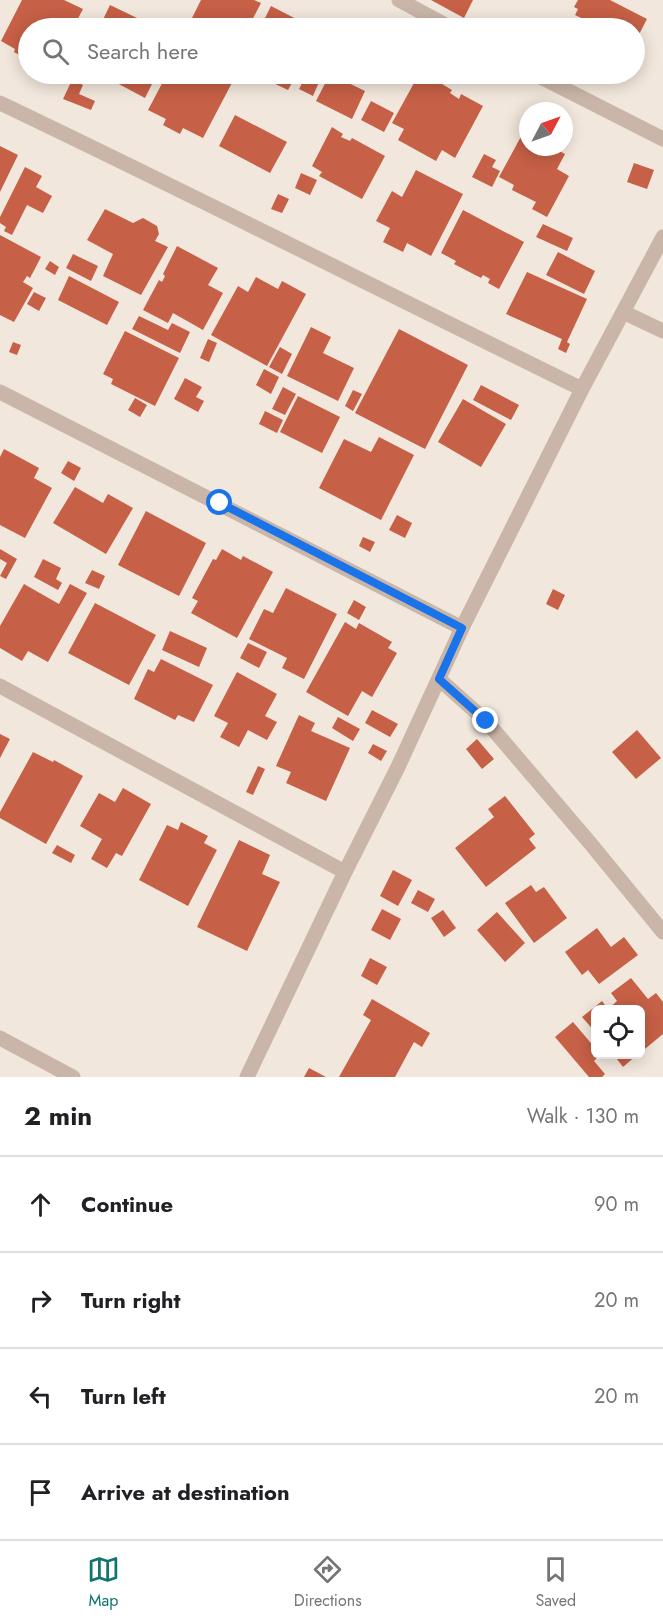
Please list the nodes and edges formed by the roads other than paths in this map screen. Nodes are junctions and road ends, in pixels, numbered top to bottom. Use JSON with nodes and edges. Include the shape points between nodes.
{"nodes":[{"id":1,"x":399,"y":0,"type":"edge"},
{"id":2,"x":432,"y":18,"type":"edge"},
{"id":3,"x":555,"y":84,"type":"edge"},
{"id":4,"x":0,"y":103,"type":"edge"},
{"id":5,"x":663,"y":139,"type":"edge"},
{"id":6,"x":663,"y":237,"type":"edge"},
{"id":7,"x":623,"y":312,"type":"junction"},
{"id":8,"x":663,"y":331,"type":"edge"},
{"id":9,"x":582,"y":389,"type":"junction"},
{"id":10,"x":0,"y":392,"type":"edge"},
{"id":11,"x":462,"y":628,"type":"junction"},
{"id":12,"x":439,"y":679,"type":"junction"},
{"id":13,"x":0,"y":686,"type":"edge"},
{"id":14,"x":345,"y":872,"type":"junction"},
{"id":15,"x":663,"y":932,"type":"edge"},
{"id":16,"x":0,"y":1038,"type":"edge"},
{"id":17,"x":73,"y":1077,"type":"edge"},
{"id":18,"x":247,"y":1077,"type":"edge"}],
"edges":[{"from":1,"to":2,"type":"street"},
{"from":3,"to":5,"type":"street"},
{"from":4,"to":9,"type":"street"},
{"from":6,"to":7,"type":"street"},
{"from":7,"to":8,"type":"street"},
{"from":7,"to":9,"type":"street"},
{"from":9,"to":11,"type":"street"},
{"from":10,"to":11,"type":"street"},
{"from":11,"to":12,"type":"street"},
{"from":12,"to":14,"type":"street"},
{"from":12,"to":15,"type":"street","via":[[486,721]]},
{"from":13,"to":14,"type":"street"},
{"from":14,"to":18,"type":"street"},
{"from":16,"to":17,"type":"street"}]}
